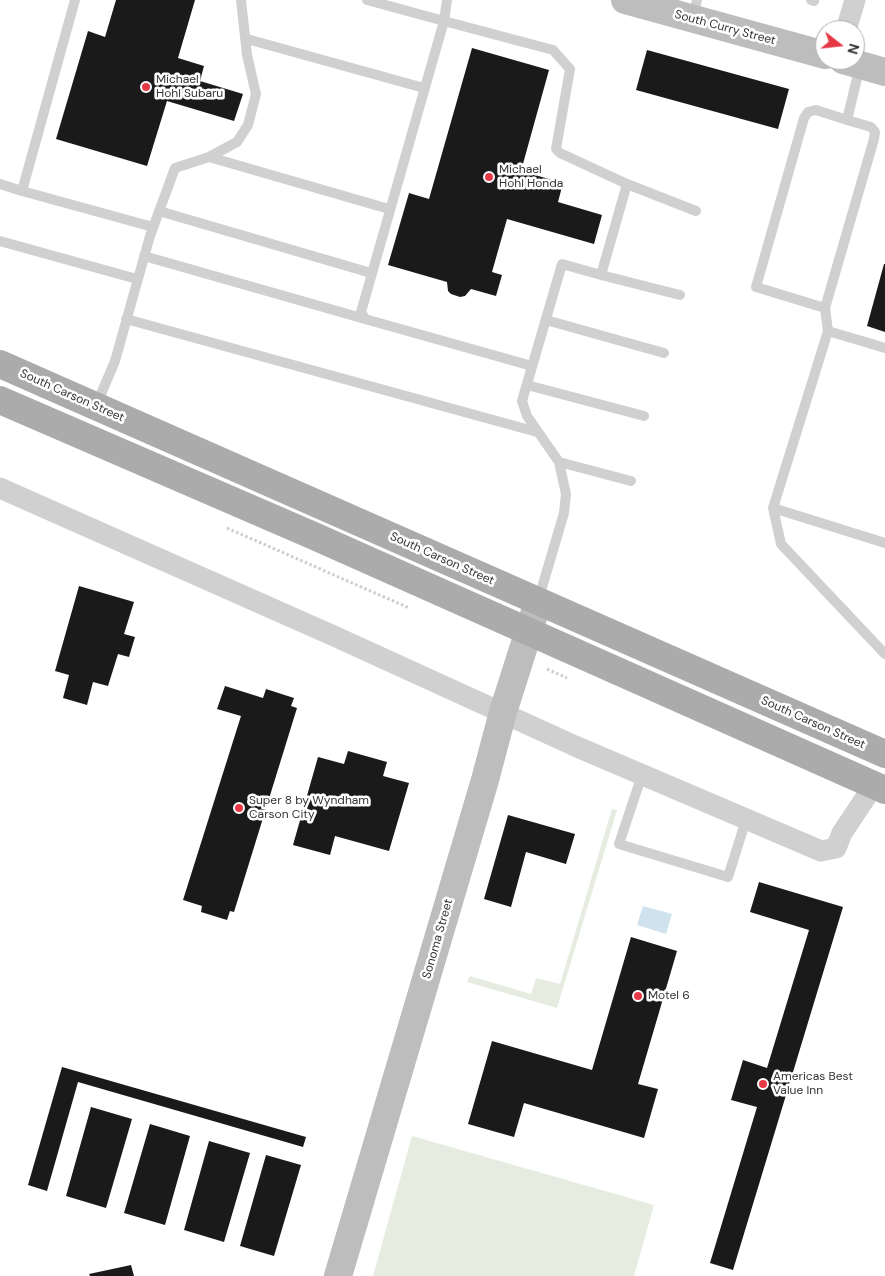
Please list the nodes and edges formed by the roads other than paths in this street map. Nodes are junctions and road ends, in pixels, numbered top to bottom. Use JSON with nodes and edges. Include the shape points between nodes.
{"nodes":[{"id":1,"x":75,"y":0,"type":"edge"},
{"id":2,"x":241,"y":0,"type":"edge"},
{"id":3,"x":367,"y":0,"type":"edge"},
{"id":4,"x":447,"y":0,"type":"edge"},
{"id":5,"x":625,"y":0,"type":"edge"},
{"id":6,"x":855,"y":0,"type":"edge"},
{"id":7,"x":695,"y":9,"type":"edge"},
{"id":8,"x":849,"y":20,"type":"edge"},
{"id":9,"x":444,"y":21,"type":"junction"},
{"id":10,"x":247,"y":39,"type":"junction"},
{"id":11,"x":815,"y":51,"type":"edge"},
{"id":12,"x":862,"y":70,"type":"edge"},
{"id":13,"x":424,"y":88,"type":"junction"},
{"id":14,"x":847,"y":120,"type":"junction"},
{"id":15,"x":209,"y":156,"type":"junction"},
{"id":16,"x":0,"y":184,"type":"edge"},
{"id":17,"x":627,"y":184,"type":"junction"},
{"id":18,"x":22,"y":191,"type":"junction"},
{"id":19,"x":389,"y":209,"type":"junction"},
{"id":20,"x":158,"y":211,"type":"junction"},
{"id":21,"x":696,"y":211,"type":"dead end"},
{"id":22,"x":153,"y":228,"type":"junction"},
{"id":23,"x":0,"y":241,"type":"edge"},
{"id":24,"x":144,"y":256,"type":"junction"},
{"id":25,"x":370,"y":273,"type":"junction"},
{"id":26,"x":602,"y":274,"type":"junction"},
{"id":27,"x":137,"y":279,"type":"junction"},
{"id":28,"x":680,"y":295,"type":"dead end"},
{"id":29,"x":825,"y":308,"type":"junction"},
{"id":30,"x":365,"y":318,"type":"junction"},
{"id":31,"x":126,"y":319,"type":"junction"},
{"id":32,"x":546,"y":320,"type":"junction"},
{"id":33,"x":828,"y":331,"type":"junction"},
{"id":34,"x":885,"y":348,"type":"edge"},
{"id":35,"x":664,"y":353,"type":"dead end"},
{"id":36,"x":0,"y":364,"type":"edge"},
{"id":37,"x":532,"y":366,"type":"junction"},
{"id":38,"x":527,"y":385,"type":"junction"},
{"id":39,"x":0,"y":400,"type":"edge"},
{"id":40,"x":95,"y":406,"type":"junction"},
{"id":41,"x":644,"y":416,"type":"dead end"},
{"id":42,"x":537,"y":432,"type":"junction"},
{"id":43,"x":559,"y":462,"type":"junction"},
{"id":44,"x":631,"y":481,"type":"dead end"},
{"id":45,"x":0,"y":488,"type":"edge"},
{"id":46,"x":772,"y":508,"type":"junction"},
{"id":47,"x":885,"y":543,"type":"edge"},
{"id":48,"x":538,"y":602,"type":"junction"},
{"id":49,"x":528,"y":631,"type":"junction"},
{"id":50,"x":885,"y":654,"type":"edge"},
{"id":51,"x":503,"y":712,"type":"junction"},
{"id":52,"x":885,"y":754,"type":"edge"},
{"id":53,"x":642,"y":775,"type":"junction"},
{"id":54,"x":881,"y":782,"type":"edge"},
{"id":55,"x":746,"y":820,"type":"junction"},
{"id":56,"x":338,"y":1276,"type":"edge"}],
"edges":[{"from":1,"to":18,"type":"lane"},
{"from":2,"to":10,"type":"lane"},
{"from":3,"to":9,"type":"lane"},
{"from":4,"to":9,"type":"lane"},
{"from":5,"to":7,"type":"street","name":"South Curry Street"},
{"from":6,"to":8,"type":"street"},
{"from":7,"to":11,"type":"street","name":"South Curry Street"},
{"from":9,"to":13,"type":"lane"},
{"from":9,"to":17,"type":"lane","via":[[553,50],[570,69],[556,149],[560,154]]},
{"from":10,"to":13,"type":"lane"},
{"from":10,"to":15,"type":"lane","via":[[247,55],[256,94],[248,125],[238,142]]},
{"from":12,"to":14,"type":"lane"},
{"from":13,"to":19,"type":"lane"},
{"from":14,"to":29,"type":"lane","via":[[871,127],[875,132]]},
{"from":14,"to":29,"type":"lane","via":[[816,110],[808,112],[804,118],[756,287]]},
{"from":15,"to":19,"type":"lane"},
{"from":15,"to":20,"type":"lane","via":[[175,168]]},
{"from":16,"to":18,"type":"lane"},
{"from":17,"to":21,"type":"lane"},
{"from":17,"to":26,"type":"lane"},
{"from":18,"to":22,"type":"lane"},
{"from":19,"to":25,"type":"lane"},
{"from":20,"to":22,"type":"lane"},
{"from":20,"to":25,"type":"lane"},
{"from":22,"to":24,"type":"lane"},
{"from":23,"to":27,"type":"lane"},
{"from":24,"to":27,"type":"lane"},
{"from":24,"to":30,"type":"lane"},
{"from":25,"to":30,"type":"lane","via":[[361,312]]},
{"from":26,"to":28,"type":"lane"},
{"from":26,"to":32,"type":"lane","via":[[562,264]]},
{"from":27,"to":31,"type":"lane"},
{"from":29,"to":33,"type":"lane"},
{"from":30,"to":37,"type":"lane"},
{"from":31,"to":40,"type":"lane","via":[[115,361]]},
{"from":31,"to":42,"type":"lane"},
{"from":32,"to":35,"type":"lane"},
{"from":32,"to":37,"type":"lane"},
{"from":33,"to":34,"type":"lane"},
{"from":33,"to":46,"type":"lane"},
{"from":36,"to":40,"type":"main road","name":"South Carson Street"},
{"from":37,"to":38,"type":"lane"},
{"from":38,"to":41,"type":"lane"},
{"from":38,"to":42,"type":"lane","via":[[522,401],[526,416]]},
{"from":39,"to":49,"type":"main road"},
{"from":40,"to":48,"type":"main road","name":"South Carson Street"},
{"from":42,"to":43,"type":"lane"},
{"from":43,"to":44,"type":"lane"},
{"from":43,"to":48,"type":"lane","via":[[566,494],[564,513]]},
{"from":45,"to":51,"type":"street"},
{"from":46,"to":47,"type":"lane"},
{"from":46,"to":50,"type":"lane","via":[[781,544]]},
{"from":48,"to":49,"type":"street","name":"Sonoma Street"},
{"from":48,"to":52,"type":"main road","name":"South Carson Street"},
{"from":49,"to":51,"type":"street","name":"Sonoma Street"},
{"from":49,"to":54,"type":"main road"},
{"from":51,"to":53,"type":"street"},
{"from":51,"to":56,"type":"street","name":"Sonoma Street"},
{"from":53,"to":55,"type":"street"},
{"from":53,"to":55,"type":"lane","via":[[619,844],[728,877]]},
{"from":54,"to":55,"type":"street","via":[[842,833],[836,848],[821,851]]}]}
